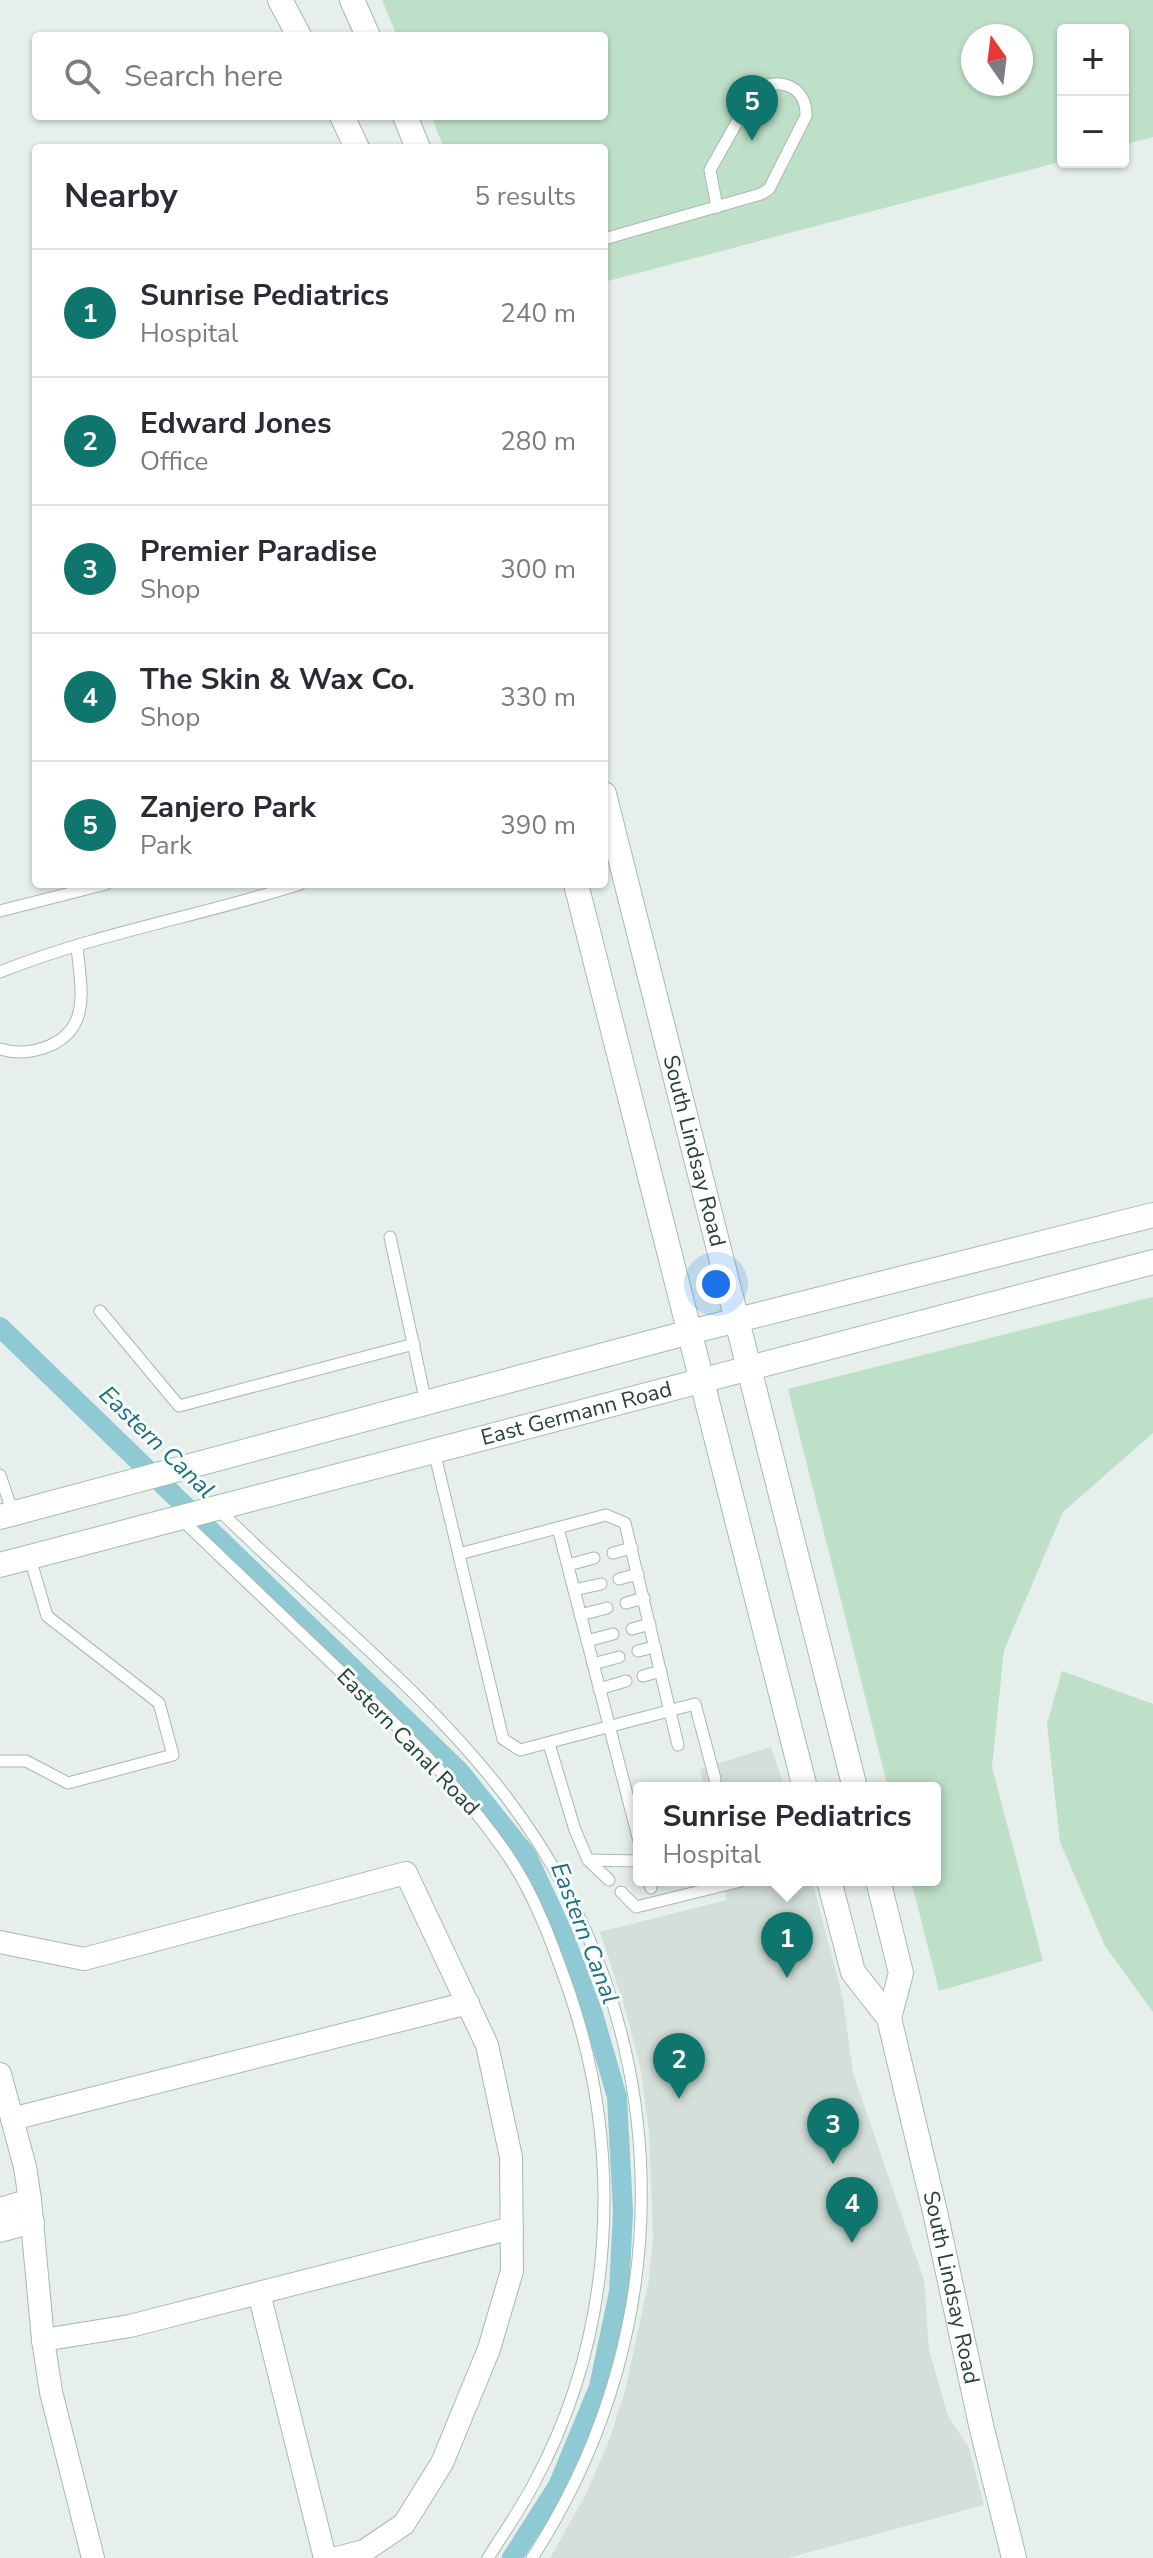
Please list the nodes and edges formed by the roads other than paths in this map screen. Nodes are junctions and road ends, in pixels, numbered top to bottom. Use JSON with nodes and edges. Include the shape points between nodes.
{"nodes":[{"id":1,"x":280,"y":0,"type":"edge"},
{"id":2,"x":352,"y":0,"type":"edge"},
{"id":3,"x":297,"y":32,"type":"edge"},
{"id":4,"x":366,"y":32,"type":"edge"},
{"id":5,"x":344,"y":120,"type":"edge"},
{"id":6,"x":407,"y":120,"type":"edge"},
{"id":7,"x":355,"y":144,"type":"edge"},
{"id":8,"x":416,"y":144,"type":"edge"},
{"id":9,"x":717,"y":207,"type":"junction"},
{"id":10,"x":608,"y":238,"type":"edge"},
{"id":11,"x":608,"y":814,"type":"edge"},
{"id":12,"x":90,"y":888,"type":"edge"},
{"id":13,"x":288,"y":888,"type":"edge"},
{"id":14,"x":577,"y":888,"type":"edge"},
{"id":15,"x":0,"y":911,"type":"edge"},
{"id":16,"x":77,"y":946,"type":"junction"},
{"id":17,"x":0,"y":972,"type":"edge"},
{"id":18,"x":0,"y":1049,"type":"edge"},
{"id":19,"x":1153,"y":1215,"type":"edge"},
{"id":20,"x":390,"y":1237,"type":"dead end"},
{"id":21,"x":1153,"y":1262,"type":"edge"},
{"id":22,"x":100,"y":1311,"type":"dead end"},
{"id":23,"x":738,"y":1320,"type":"junction"},
{"id":24,"x":690,"y":1332,"type":"junction"},
{"id":25,"x":414,"y":1344,"type":"junction"},
{"id":26,"x":751,"y":1368,"type":"junction"},
{"id":27,"x":702,"y":1381,"type":"junction"},
{"id":28,"x":426,"y":1403,"type":"junction"},
{"id":29,"x":434,"y":1451,"type":"junction"},
{"id":30,"x":0,"y":1475,"type":"edge"},
{"id":31,"x":216,"y":1507,"type":"junction"},
{"id":32,"x":7,"y":1516,"type":"edge"},
{"id":33,"x":179,"y":1517,"type":"junction"},
{"id":34,"x":558,"y":1528,"type":"junction"},
{"id":35,"x":632,"y":1548,"type":"junction"},
{"id":36,"x":613,"y":1553,"type":"dead end"},
{"id":37,"x":459,"y":1554,"type":"junction"},
{"id":38,"x":30,"y":1557,"type":"junction"},
{"id":39,"x":594,"y":1558,"type":"dead end"},
{"id":40,"x":0,"y":1565,"type":"edge"},
{"id":41,"x":568,"y":1565,"type":"junction"},
{"id":42,"x":638,"y":1574,"type":"junction"},
{"id":43,"x":619,"y":1579,"type":"dead end"},
{"id":44,"x":601,"y":1584,"type":"dead end"},
{"id":45,"x":574,"y":1590,"type":"junction"},
{"id":46,"x":644,"y":1598,"type":"junction"},
{"id":47,"x":626,"y":1603,"type":"dead end"},
{"id":48,"x":607,"y":1608,"type":"dead end"},
{"id":49,"x":580,"y":1615,"type":"junction"},
{"id":50,"x":650,"y":1624,"type":"junction"},
{"id":51,"x":632,"y":1629,"type":"dead end"},
{"id":52,"x":613,"y":1634,"type":"dead end"},
{"id":53,"x":587,"y":1641,"type":"junction"},
{"id":54,"x":655,"y":1647,"type":"junction"},
{"id":55,"x":638,"y":1651,"type":"dead end"},
{"id":56,"x":619,"y":1657,"type":"dead end"},
{"id":57,"x":593,"y":1664,"type":"junction"},
{"id":58,"x":661,"y":1671,"type":"junction"},
{"id":59,"x":643,"y":1676,"type":"dead end"},
{"id":60,"x":626,"y":1681,"type":"dead end"},
{"id":61,"x":599,"y":1689,"type":"junction"},
{"id":62,"x":670,"y":1710,"type":"junction"},
{"id":63,"x":609,"y":1727,"type":"junction"},
{"id":64,"x":549,"y":1744,"type":"junction"},
{"id":65,"x":678,"y":1745,"type":"dead end"},
{"id":66,"x":0,"y":1761,"type":"edge"},
{"id":67,"x":715,"y":1779,"type":"dead end"},
{"id":68,"x":803,"y":1782,"type":"edge"},
{"id":69,"x":854,"y":1782,"type":"edge"},
{"id":70,"x":633,"y":1818,"type":"edge"},
{"id":71,"x":588,"y":1860,"type":"junction"},
{"id":72,"x":633,"y":1861,"type":"edge"},
{"id":73,"x":609,"y":1880,"type":"dead end"},
{"id":74,"x":704,"y":1886,"type":"edge"},
{"id":75,"x":831,"y":1886,"type":"edge"},
{"id":76,"x":879,"y":1886,"type":"edge"},
{"id":77,"x":621,"y":1892,"type":"dead end"},
{"id":78,"x":0,"y":1942,"type":"edge"},
{"id":79,"x":468,"y":2003,"type":"junction"},
{"id":80,"x":889,"y":2018,"type":"junction"},
{"id":81,"x":0,"y":2074,"type":"edge"},
{"id":82,"x":12,"y":2119,"type":"junction"},
{"id":83,"x":0,"y":2209,"type":"edge"},
{"id":84,"x":32,"y":2211,"type":"junction"},
{"id":85,"x":512,"y":2228,"type":"junction"},
{"id":86,"x":0,"y":2231,"type":"edge"},
{"id":87,"x":259,"y":2293,"type":"junction"},
{"id":88,"x":43,"y":2340,"type":"junction"},
{"id":89,"x":93,"y":2558,"type":"edge"},
{"id":90,"x":325,"y":2558,"type":"edge"},
{"id":91,"x":337,"y":2558,"type":"edge"},
{"id":92,"x":488,"y":2558,"type":"edge"},
{"id":93,"x":532,"y":2558,"type":"edge"},
{"id":94,"x":1014,"y":2558,"type":"edge"}],
"edges":[{"from":1,"to":3,"type":"main road"},
{"from":2,"to":4,"type":"main road"},
{"from":5,"to":7,"type":"main road"},
{"from":6,"to":8,"type":"main road"},
{"from":9,"to":9,"type":"lane","via":[[769,189],[806,116],[797,90],[779,82],[754,92],[710,170]]},
{"from":9,"to":10,"type":"lane"},
{"from":11,"to":23,"type":"main road","name":"South Lindsay Road"},
{"from":12,"to":15,"type":"lane"},
{"from":13,"to":16,"type":"lane"},
{"from":14,"to":24,"type":"main road"},
{"from":16,"to":17,"type":"lane"},
{"from":16,"to":18,"type":"lane","via":[[80,1018],[73,1029],[37,1051]]},
{"from":19,"to":23,"type":"main road"},
{"from":20,"to":25,"type":"lane"},
{"from":21,"to":26,"type":"main road","name":"East Germann Road"},
{"from":22,"to":25,"type":"lane","via":[[179,1406]]},
{"from":23,"to":24,"type":"main road"},
{"from":23,"to":26,"type":"main road","name":"South Lindsay Road"},
{"from":24,"to":27,"type":"main road"},
{"from":24,"to":28,"type":"main road"},
{"from":25,"to":28,"type":"lane"},
{"from":26,"to":27,"type":"main road","name":"East Germann Road"},
{"from":26,"to":69,"type":"main road","name":"South Lindsay Road"},
{"from":27,"to":29,"type":"main road","name":"East Germann Road"},
{"from":27,"to":68,"type":"main road"},
{"from":28,"to":32,"type":"main road"},
{"from":29,"to":31,"type":"main road","name":"East Germann Road"},
{"from":29,"to":37,"type":"lane"},
{"from":30,"to":32,"type":"lane"},
{"from":31,"to":33,"type":"main road","name":"East Germann Road"},
{"from":31,"to":93,"type":"lane","via":[[468,1749],[507,1798],[568,1892],[623,2037],[640,2161],[639,2270],[627,2340],[610,2402],[583,2468]]},
{"from":33,"to":38,"type":"main road","name":"East Germann Road"},
{"from":33,"to":92,"type":"lane","name":"Eastern Canal Road","via":[[370,1700],[478,1814],[536,1910],[578,2017],[602,2130],[601,2269],[588,2344],[569,2405],[534,2485]]},
{"from":34,"to":35,"type":"lane","via":[[606,1515],[625,1523]]},
{"from":34,"to":37,"type":"lane"},
{"from":34,"to":41,"type":"lane"},
{"from":35,"to":36,"type":"lane"},
{"from":35,"to":42,"type":"lane"},
{"from":37,"to":64,"type":"lane","via":[[503,1739],[520,1750]]},
{"from":38,"to":40,"type":"main road","name":"East Germann Road"},
{"from":38,"to":66,"type":"lane","via":[[47,1616],[159,1703],[173,1755],[68,1783],[26,1761]]},
{"from":39,"to":41,"type":"lane"},
{"from":41,"to":45,"type":"lane"},
{"from":42,"to":43,"type":"lane"},
{"from":42,"to":46,"type":"lane"},
{"from":44,"to":45,"type":"lane"},
{"from":45,"to":49,"type":"lane"},
{"from":46,"to":47,"type":"lane"},
{"from":46,"to":50,"type":"lane"},
{"from":48,"to":49,"type":"lane"},
{"from":49,"to":53,"type":"lane"},
{"from":50,"to":51,"type":"lane"},
{"from":50,"to":54,"type":"lane"},
{"from":52,"to":53,"type":"lane"},
{"from":53,"to":57,"type":"lane"},
{"from":54,"to":55,"type":"lane"},
{"from":54,"to":58,"type":"lane"},
{"from":56,"to":57,"type":"lane"},
{"from":57,"to":61,"type":"lane"},
{"from":58,"to":59,"type":"lane"},
{"from":58,"to":62,"type":"lane"},
{"from":60,"to":61,"type":"lane"},
{"from":61,"to":63,"type":"lane"},
{"from":62,"to":63,"type":"lane"},
{"from":62,"to":65,"type":"lane"},
{"from":62,"to":67,"type":"lane","via":[[695,1704]]},
{"from":63,"to":64,"type":"lane"},
{"from":63,"to":70,"type":"lane"},
{"from":64,"to":71,"type":"lane"},
{"from":71,"to":72,"type":"lane"},
{"from":71,"to":73,"type":"lane"},
{"from":74,"to":77,"type":"lane","via":[[636,1907]]},
{"from":75,"to":80,"type":"main road","name":"South Lindsay Road","via":[[853,1972]]},
{"from":76,"to":80,"type":"main road","name":"South Lindsay Road","via":[[901,1973]]},
{"from":78,"to":79,"type":"street","via":[[84,1959],[406,1873]]},
{"from":79,"to":82,"type":"street"},
{"from":79,"to":85,"type":"street","via":[[487,2045],[511,2157]]},
{"from":80,"to":94,"type":"main road","name":"South Lindsay Road"},
{"from":81,"to":82,"type":"street"},
{"from":82,"to":84,"type":"street"},
{"from":83,"to":84,"type":"street"},
{"from":84,"to":86,"type":"street"},
{"from":84,"to":88,"type":"street"},
{"from":85,"to":87,"type":"street"},
{"from":85,"to":91,"type":"street","via":[[512,2271],[489,2349],[442,2463],[404,2524],[364,2551]]},
{"from":87,"to":88,"type":"street","via":[[130,2326]]},
{"from":87,"to":90,"type":"street"},
{"from":88,"to":89,"type":"street"}]}
